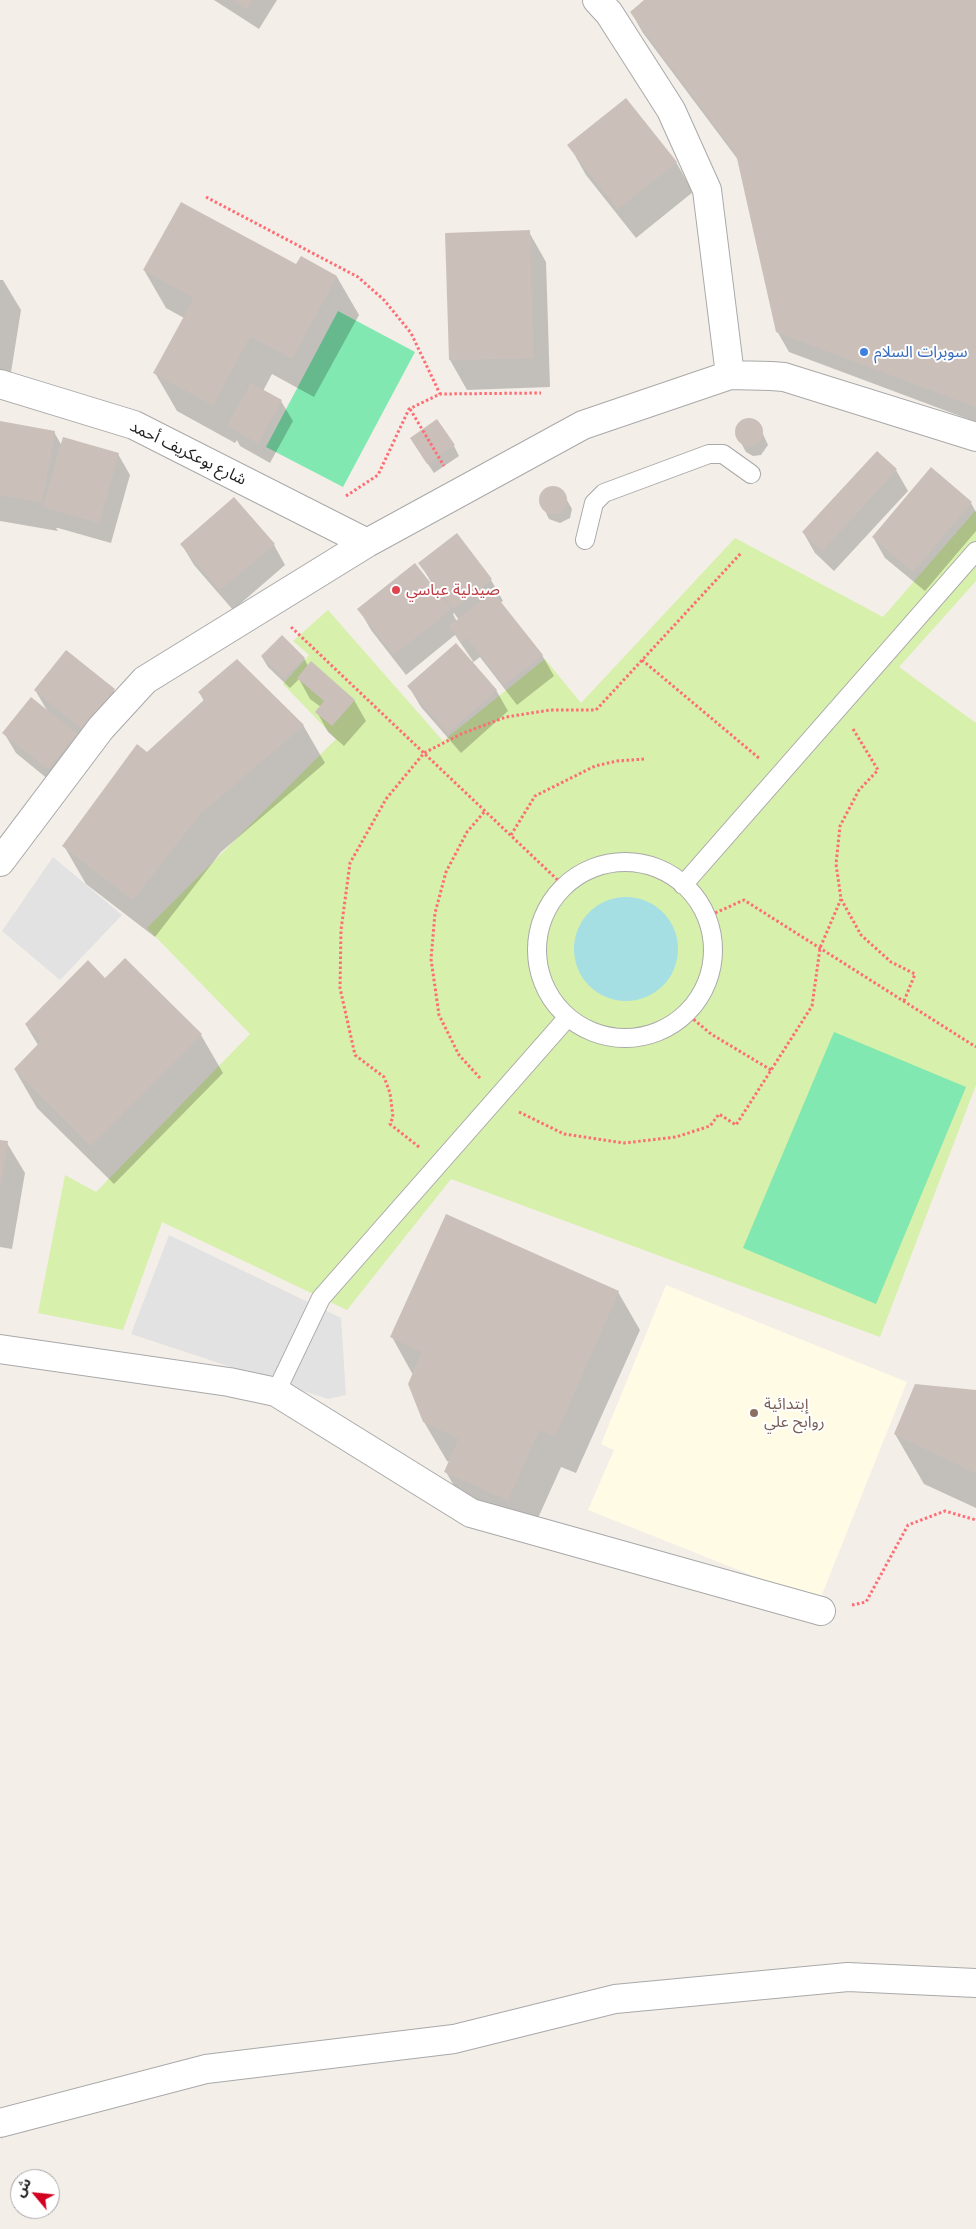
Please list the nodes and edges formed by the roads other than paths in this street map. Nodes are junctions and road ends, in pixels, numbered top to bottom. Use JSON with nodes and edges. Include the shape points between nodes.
{"nodes":[{"id":1,"x":610,"y":4,"type":"edge"},
{"id":2,"x":730,"y":375,"type":"junction"},
{"id":3,"x":0,"y":384,"type":"edge"},
{"id":4,"x":976,"y":437,"type":"edge"},
{"id":5,"x":751,"y":474,"type":"dead end"},
{"id":6,"x":585,"y":540,"type":"dead end"},
{"id":7,"x":368,"y":543,"type":"junction"},
{"id":8,"x":976,"y":551,"type":"edge"},
{"id":9,"x":4,"y":850,"type":"edge"},
{"id":10,"x":683,"y":885,"type":"junction"},
{"id":11,"x":568,"y":1017,"type":"junction"},
{"id":12,"x":0,"y":1349,"type":"edge"},
{"id":13,"x":276,"y":1392,"type":"junction"},
{"id":14,"x":821,"y":1611,"type":"road end"},
{"id":15,"x":976,"y":1983,"type":"edge"},
{"id":16,"x":0,"y":2123,"type":"edge"}],
"edges":[{"from":1,"to":2,"type":"street","via":[[671,110],[707,190]]},
{"from":2,"to":4,"type":"street","via":[[784,378]]},
{"from":2,"to":7,"type":"street","via":[[584,425]]},
{"from":3,"to":7,"type":"street","name":"شارع بوعكريف أحمد","via":[[134,425]]},
{"from":5,"to":6,"type":"lane","via":[[723,454],[709,454],[604,493],[594,503]]},
{"from":7,"to":9,"type":"street","via":[[145,680],[101,728]]},
{"from":8,"to":10,"type":"lane"},
{"from":10,"to":11,"type":"lane","via":[[692,892],[706,916],[713,944],[710,973],[699,999],[680,1020],[653,1034],[623,1039],[593,1033]]},
{"from":10,"to":11,"type":"lane","via":[[670,874],[644,864],[615,862],[588,870],[564,886],[547,908],[538,935],[538,966],[548,994]]},
{"from":11,"to":13,"type":"lane","via":[[321,1298]]},
{"from":12,"to":13,"type":"street","via":[[229,1382]]},
{"from":13,"to":14,"type":"street","via":[[471,1513]]},
{"from":15,"to":16,"type":"street","via":[[848,1978],[616,2000],[454,2039],[206,2069]]}]}
